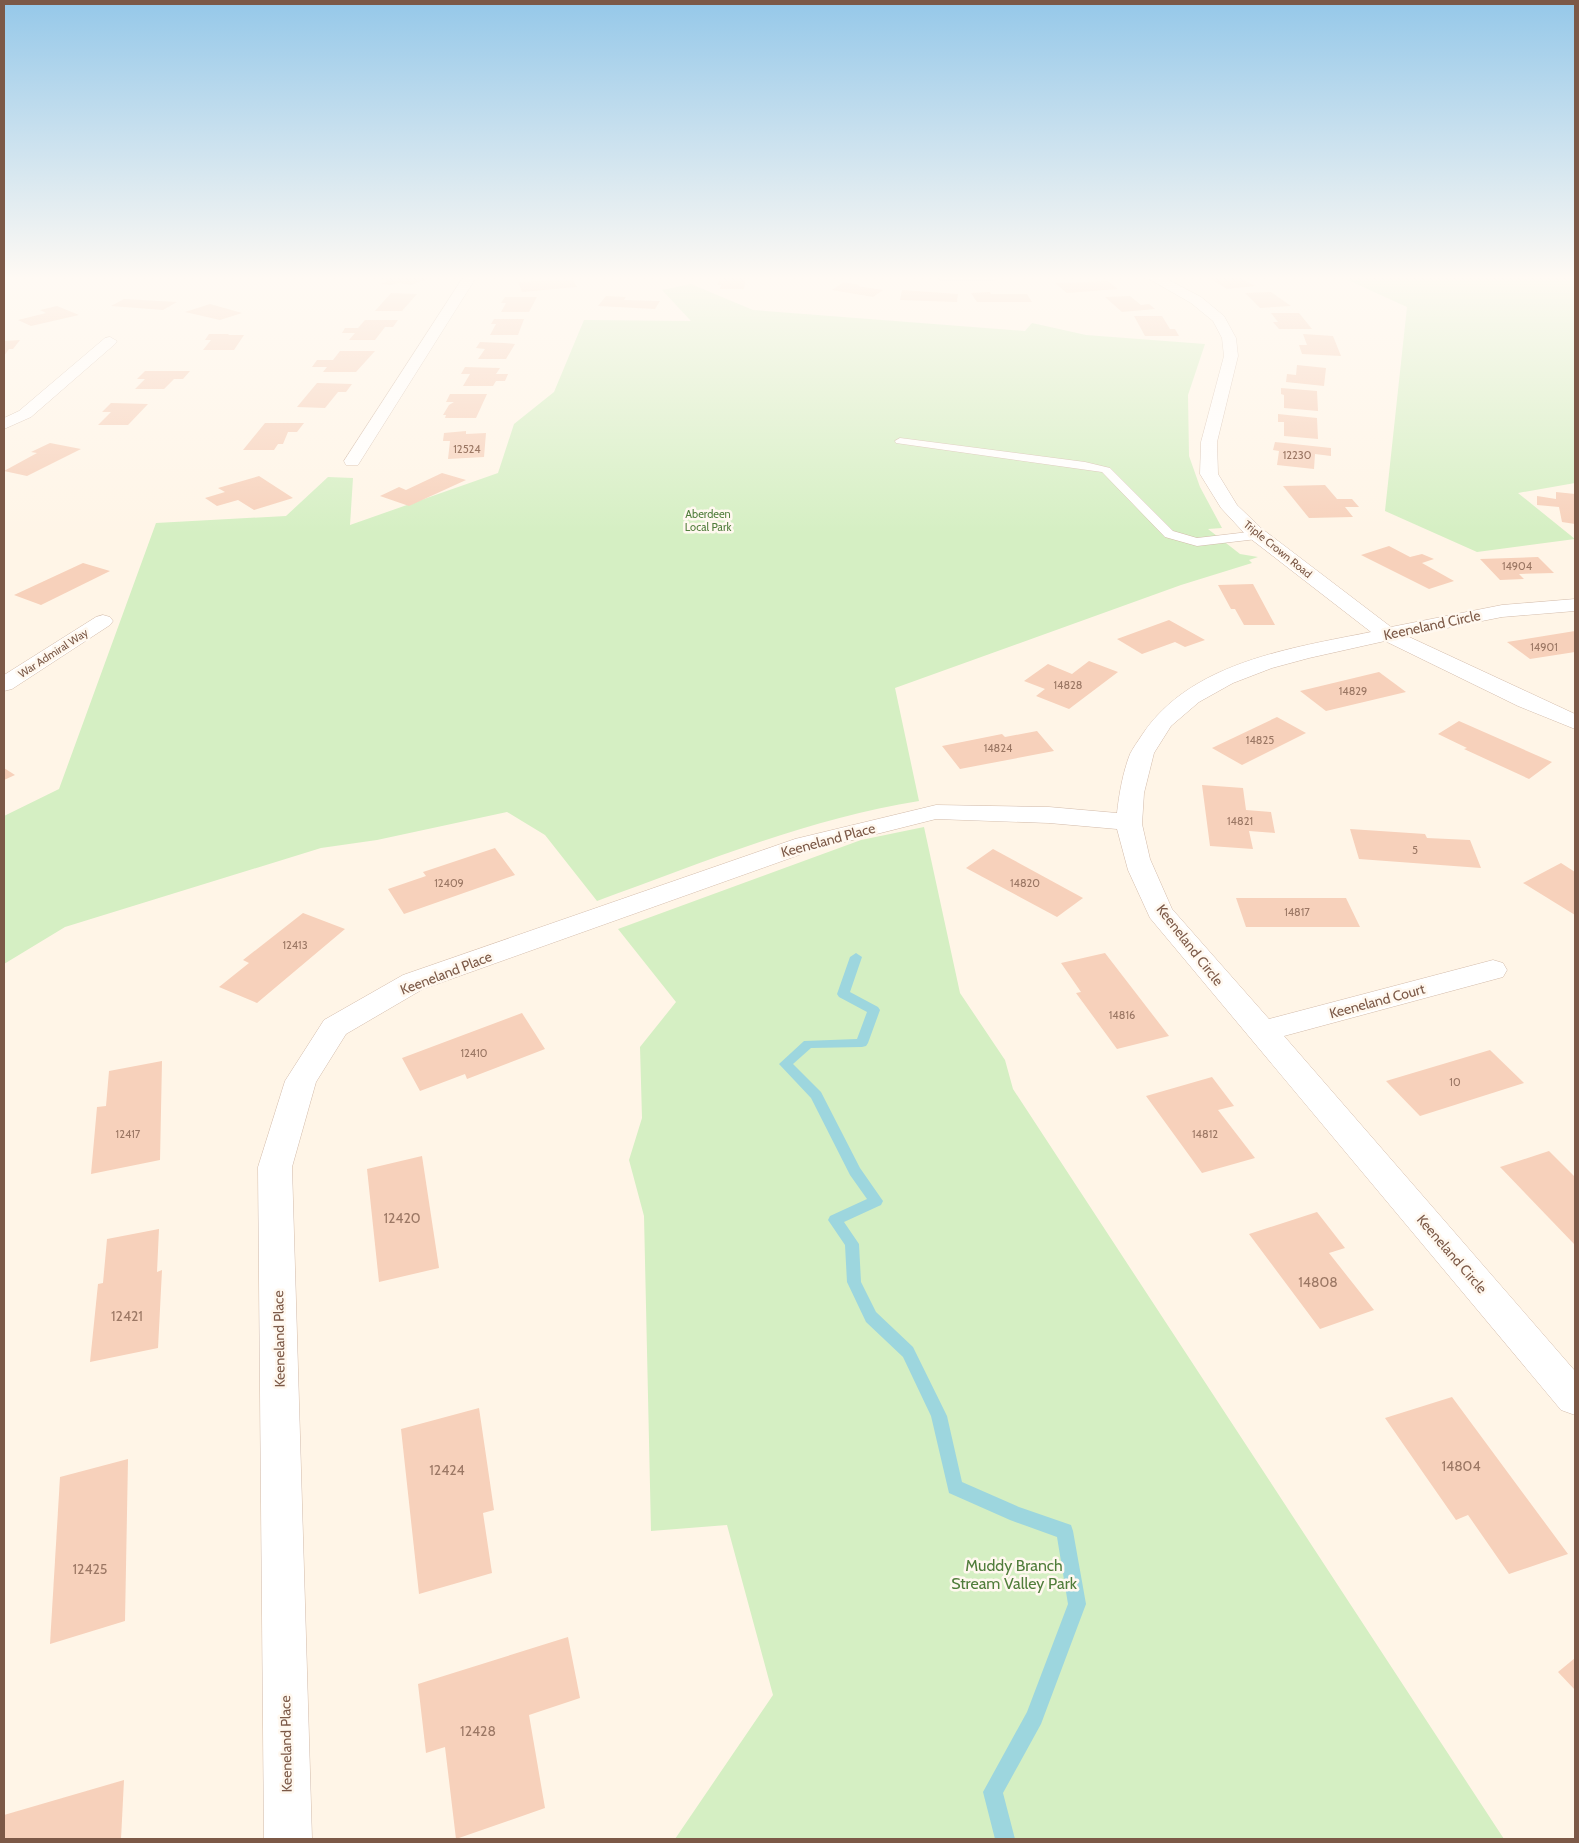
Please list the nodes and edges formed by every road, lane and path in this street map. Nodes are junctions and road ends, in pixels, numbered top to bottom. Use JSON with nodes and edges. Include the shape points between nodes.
{"nodes":[{"id":1,"x":85,"y":362,"type":"edge"},
{"id":2,"x":416,"y":362,"type":"edge"},
{"id":3,"x":1230,"y":362,"type":"edge"},
{"id":4,"x":4,"y":424,"type":"edge"},
{"id":5,"x":900,"y":441,"type":"dead end"},
{"id":6,"x":352,"y":461,"type":"dead end"},
{"id":7,"x":1257,"y":535,"type":"junction"},
{"id":8,"x":1575,"y":605,"type":"edge"},
{"id":9,"x":103,"y":621,"type":"dead end"},
{"id":10,"x":1388,"y":634,"type":"junction"},
{"id":11,"x":4,"y":684,"type":"edge"},
{"id":12,"x":1575,"y":722,"type":"edge"},
{"id":13,"x":1129,"y":822,"type":"junction"},
{"id":14,"x":1493,"y":970,"type":"dead end"},
{"id":15,"x":1261,"y":1032,"type":"junction"},
{"id":16,"x":1575,"y":1398,"type":"edge"},
{"id":17,"x":288,"y":1839,"type":"edge"}],
"edges":[{"from":1,"to":4,"type":"street","via":[[25,414]]},
{"from":2,"to":6,"type":"street"},
{"from":3,"to":7,"type":"street","name":"Triple Crown Road","via":[[1209,442],[1209,474],[1230,508]]},
{"from":5,"to":7,"type":"lane","via":[[1106,470],[1169,534],[1197,542]]},
{"from":7,"to":10,"type":"street","name":"Triple Crown Road"},
{"from":8,"to":10,"type":"street","name":"Keeneland Circle","via":[[1486,613]]},
{"from":9,"to":11,"type":"street","name":"War Admiral Way"},
{"from":10,"to":12,"type":"street","name":"Triple Crown Road"},
{"from":10,"to":13,"type":"street","name":"Keeneland Circle","via":[[1278,658],[1197,692],[1171,712],[1149,740],[1134,772]]},
{"from":13,"to":15,"type":"street","name":"Keeneland Circle","via":[[1138,865],[1160,912]]},
{"from":13,"to":17,"type":"street","name":"Keeneland Place","via":[[1049,815],[936,812],[804,844],[413,982],[334,1026],[301,1081],[275,1166]]},
{"from":14,"to":15,"type":"street","name":"Keeneland Court"},
{"from":15,"to":16,"type":"street","name":"Keeneland Circle"}]}
